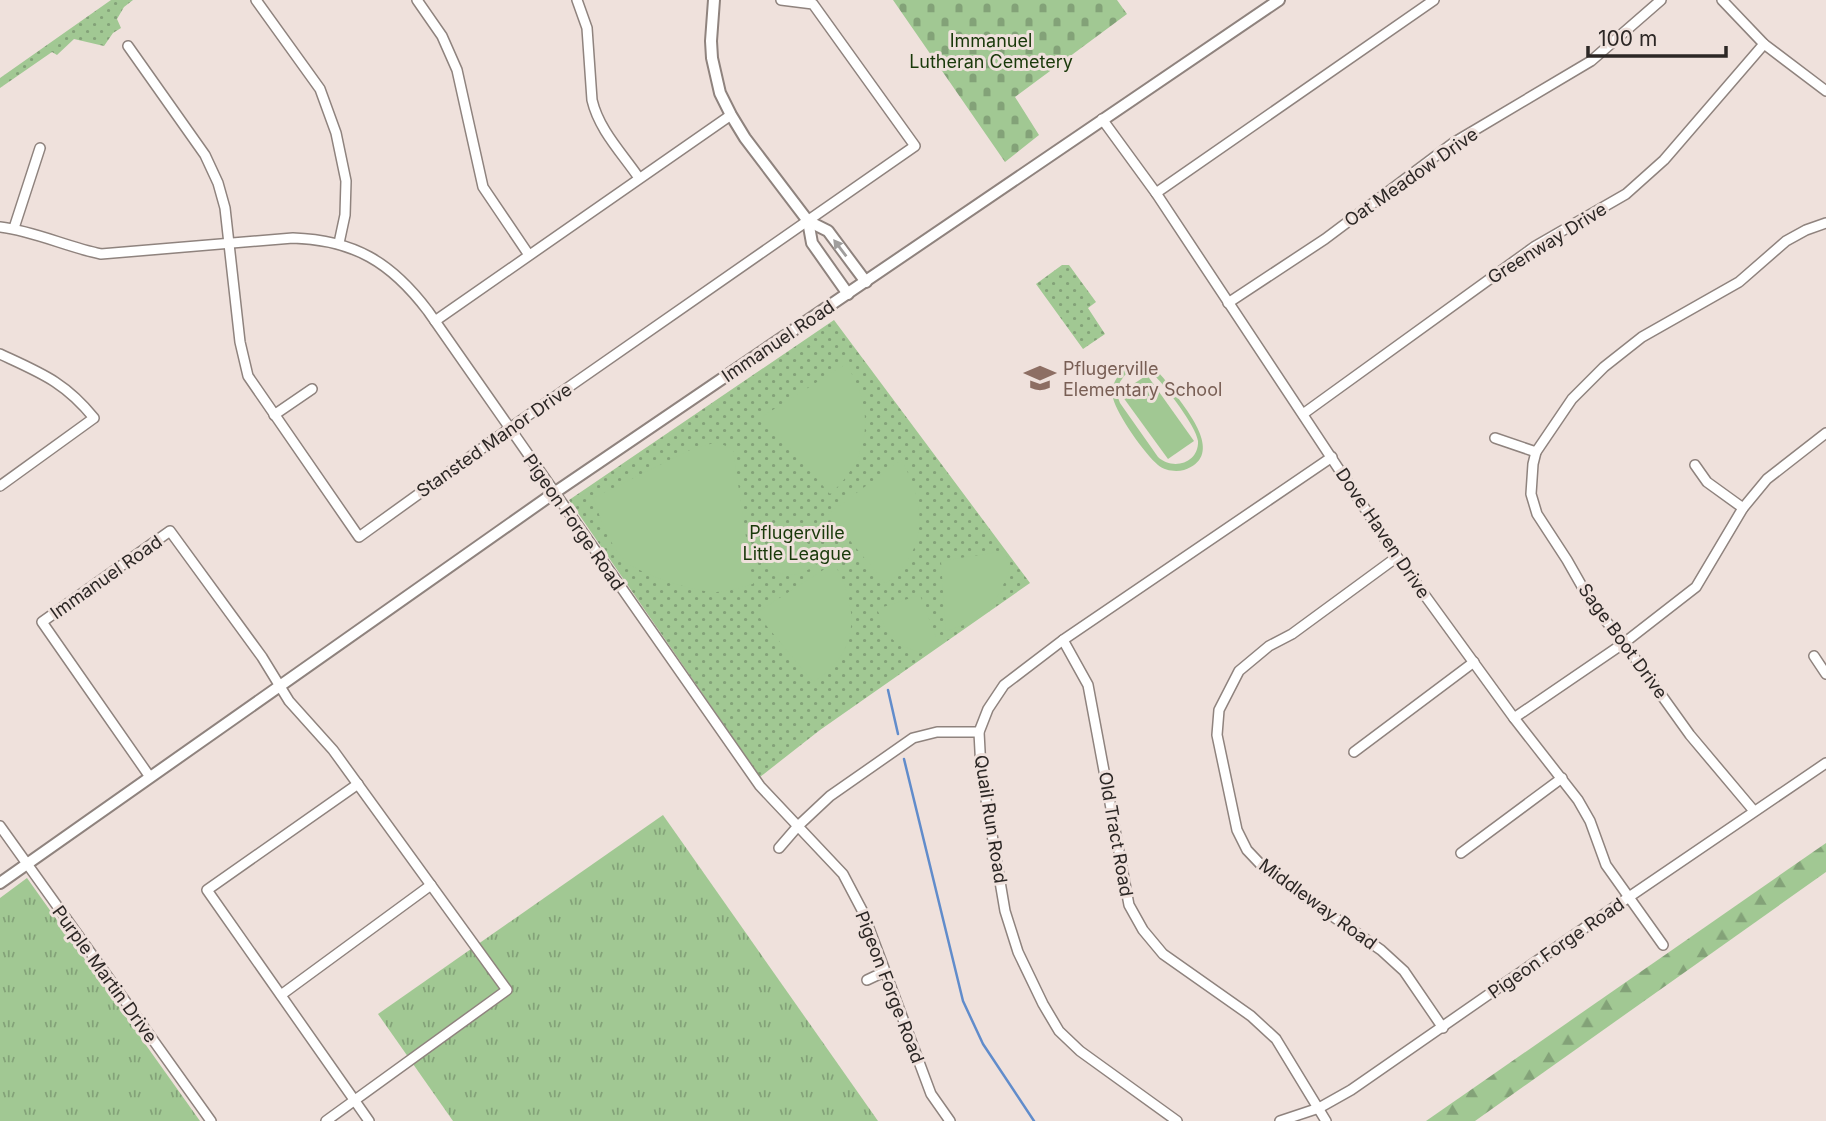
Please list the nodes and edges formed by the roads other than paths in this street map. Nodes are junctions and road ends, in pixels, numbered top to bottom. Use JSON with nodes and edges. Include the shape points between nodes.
{"nodes":[{"id":1,"x":256,"y":0,"type":"edge"},
{"id":2,"x":417,"y":0,"type":"edge"},
{"id":3,"x":577,"y":0,"type":"edge"},
{"id":4,"x":714,"y":0,"type":"edge"},
{"id":5,"x":780,"y":0,"type":"edge"},
{"id":6,"x":1279,"y":0,"type":"edge"},
{"id":7,"x":1434,"y":0,"type":"edge"},
{"id":8,"x":1661,"y":0,"type":"edge"},
{"id":9,"x":1722,"y":0,"type":"edge"},
{"id":10,"x":1764,"y":44,"type":"junction"},
{"id":11,"x":128,"y":46,"type":"dead end"},
{"id":12,"x":1826,"y":91,"type":"edge"},
{"id":13,"x":731,"y":115,"type":"junction"},
{"id":14,"x":1102,"y":119,"type":"junction"},
{"id":15,"x":40,"y":148,"type":"dead end"},
{"id":16,"x":639,"y":178,"type":"junction"},
{"id":17,"x":1156,"y":193,"type":"junction"},
{"id":18,"x":808,"y":221,"type":"junction"},
{"id":19,"x":1826,"y":223,"type":"edge"},
{"id":20,"x":0,"y":227,"type":"edge"},
{"id":21,"x":14,"y":229,"type":"junction"},
{"id":22,"x":230,"y":243,"type":"junction"},
{"id":23,"x":340,"y":243,"type":"junction"},
{"id":24,"x":528,"y":255,"type":"junction"},
{"id":25,"x":866,"y":282,"type":"junction"},
{"id":26,"x":848,"y":294,"type":"junction"},
{"id":27,"x":1228,"y":303,"type":"junction"},
{"id":28,"x":435,"y":321,"type":"junction"},
{"id":29,"x":0,"y":354,"type":"edge"},
{"id":30,"x":312,"y":390,"type":"dead end"},
{"id":31,"x":1303,"y":414,"type":"junction"},
{"id":32,"x":274,"y":415,"type":"junction"},
{"id":33,"x":509,"y":429,"type":"junction"},
{"id":34,"x":1826,"y":433,"type":"edge"},
{"id":35,"x":1495,"y":438,"type":"dead end"},
{"id":36,"x":1536,"y":452,"type":"junction"},
{"id":37,"x":1332,"y":457,"type":"junction"},
{"id":38,"x":1695,"y":465,"type":"dead end"},
{"id":39,"x":0,"y":486,"type":"edge"},
{"id":40,"x":554,"y":493,"type":"junction"},
{"id":41,"x":1743,"y":508,"type":"junction"},
{"id":42,"x":1397,"y":557,"type":"junction"},
{"id":43,"x":1063,"y":640,"type":"junction"},
{"id":44,"x":1624,"y":642,"type":"junction"},
{"id":45,"x":1814,"y":656,"type":"dead end"},
{"id":46,"x":1474,"y":662,"type":"junction"},
{"id":47,"x":1826,"y":674,"type":"edge"},
{"id":48,"x":280,"y":686,"type":"junction"},
{"id":49,"x":1514,"y":718,"type":"junction"},
{"id":50,"x":979,"y":732,"type":"junction"},
{"id":51,"x":1354,"y":752,"type":"dead end"},
{"id":52,"x":1826,"y":763,"type":"edge"},
{"id":53,"x":150,"y":777,"type":"junction"},
{"id":54,"x":1562,"y":778,"type":"junction"},
{"id":55,"x":358,"y":784,"type":"junction"},
{"id":56,"x":1754,"y":811,"type":"junction"},
{"id":57,"x":0,"y":826,"type":"edge"},
{"id":58,"x":798,"y":826,"type":"junction"},
{"id":59,"x":779,"y":848,"type":"dead end"},
{"id":60,"x":1461,"y":853,"type":"dead end"},
{"id":61,"x":27,"y":864,"type":"junction"},
{"id":62,"x":0,"y":883,"type":"edge"},
{"id":63,"x":431,"y":885,"type":"junction"},
{"id":64,"x":1629,"y":897,"type":"junction"},
{"id":65,"x":1663,"y":945,"type":"dead end"},
{"id":66,"x":884,"y":972,"type":"junction"},
{"id":67,"x":867,"y":980,"type":"dead end"},
{"id":68,"x":281,"y":995,"type":"junction"},
{"id":69,"x":1443,"y":1028,"type":"junction"},
{"id":70,"x":355,"y":1101,"type":"junction"},
{"id":71,"x":1319,"y":1108,"type":"junction"},
{"id":72,"x":211,"y":1121,"type":"edge"},
{"id":73,"x":326,"y":1121,"type":"edge"},
{"id":74,"x":369,"y":1121,"type":"edge"},
{"id":75,"x":950,"y":1121,"type":"edge"},
{"id":76,"x":1177,"y":1121,"type":"edge"},
{"id":77,"x":1280,"y":1121,"type":"edge"},
{"id":78,"x":1326,"y":1121,"type":"edge"}],
"edges":[{"from":1,"to":23,"type":"street","via":[[320,89],[336,133],[346,181]]},
{"from":2,"to":24,"type":"street","via":[[442,36],[457,70],[483,187]]},
{"from":3,"to":16,"type":"street","via":[[587,28],[595,112]]},
{"from":4,"to":13,"type":"street","via":[[712,58]]},
{"from":5,"to":18,"type":"street","name":"Stansted Manor Drive","via":[[813,4],[915,146]]},
{"from":6,"to":14,"type":"street","name":"Immanuel Road"},
{"from":7,"to":17,"type":"street"},
{"from":8,"to":27,"type":"street","name":"Oat Meadow Drive","via":[[1591,61],[1453,143],[1325,239]]},
{"from":9,"to":10,"type":"street"},
{"from":10,"to":12,"type":"street"},
{"from":10,"to":31,"type":"street","name":"Greenway Drive","via":[[1664,160],[1626,194],[1534,247]]},
{"from":11,"to":22,"type":"street","name":"Stansted Manor Drive","via":[[205,155],[218,183]]},
{"from":13,"to":16,"type":"street"},
{"from":13,"to":18,"type":"street"},
{"from":14,"to":17,"type":"street","name":"Dove Haven Drive"},
{"from":14,"to":25,"type":"street","name":"Immanuel Road"},
{"from":15,"to":21,"type":"street"},
{"from":16,"to":24,"type":"street"},
{"from":17,"to":27,"type":"street","name":"Dove Haven Drive"},
{"from":25,"to":18,"type":"street","one_way":true,"via":[[828,232]]},
{"from":18,"to":26,"type":"street","via":[[812,243]]},
{"from":18,"to":33,"type":"street","name":"Stansted Manor Drive"},
{"from":19,"to":36,"type":"street","name":"Sage Boot Drive","via":[[1786,241],[1740,282],[1642,337],[1604,367],[1572,399]]},
{"from":20,"to":21,"type":"street","name":"Pigeon Forge Road"},
{"from":21,"to":22,"type":"street","name":"Pigeon Forge Road","via":[[101,254]]},
{"from":22,"to":23,"type":"street","name":"Pigeon Forge Road","via":[[293,238]]},
{"from":22,"to":32,"type":"street","name":"Stansted Manor Drive","via":[[248,376]]},
{"from":23,"to":28,"type":"street","name":"Pigeon Forge Road","via":[[397,274]]},
{"from":24,"to":28,"type":"street"},
{"from":25,"to":26,"type":"street","name":"Immanuel Road"},
{"from":26,"to":40,"type":"street","name":"Immanuel Road"},
{"from":27,"to":31,"type":"street","name":"Dove Haven Drive"},
{"from":28,"to":33,"type":"street","name":"Pigeon Forge Road"},
{"from":29,"to":39,"type":"street","via":[[64,386],[94,418]]},
{"from":30,"to":32,"type":"street"},
{"from":31,"to":37,"type":"street","name":"Dove Haven Drive"},
{"from":32,"to":33,"type":"street","name":"Stansted Manor Drive","via":[[359,537]]},
{"from":33,"to":40,"type":"street","name":"Pigeon Forge Road"},
{"from":34,"to":41,"type":"street","via":[[1767,479]]},
{"from":35,"to":36,"type":"street"},
{"from":36,"to":44,"type":"street","name":"Sage Boot Drive","via":[[1531,494],[1537,514],[1592,604]]},
{"from":37,"to":42,"type":"street","name":"Dove Haven Drive"},
{"from":37,"to":43,"type":"street","name":"Quail Run Road"},
{"from":38,"to":41,"type":"street","via":[[1707,482]]},
{"from":40,"to":48,"type":"street","name":"Immanuel Road"},
{"from":40,"to":58,"type":"street","name":"Pigeon Forge Road","via":[[760,786]]},
{"from":41,"to":44,"type":"street","via":[[1696,587]]},
{"from":42,"to":46,"type":"street","name":"Dove Haven Drive"},
{"from":42,"to":69,"type":"street","name":"Middleway Road","via":[[1239,671],[1219,710],[1217,735],[1237,830],[1247,850],[1265,869],[1381,950],[1404,971]]},
{"from":43,"to":50,"type":"street","name":"Quail Run Road","via":[[1004,685]]},
{"from":43,"to":71,"type":"street","name":"Old Tract Road","via":[[1088,685],[1129,905],[1163,954],[1276,1039]]},
{"from":44,"to":49,"type":"street"},
{"from":44,"to":56,"type":"street","name":"Sage Boot Drive","via":[[1690,734]]},
{"from":45,"to":47,"type":"street"},
{"from":46,"to":49,"type":"street","name":"Dove Haven Drive"},
{"from":46,"to":51,"type":"street"},
{"from":48,"to":53,"type":"street","name":"Immanuel Road"},
{"from":48,"to":53,"type":"street","name":"Immanuel Road","via":[[170,531],[41,622]]},
{"from":48,"to":55,"type":"street"},
{"from":49,"to":54,"type":"street","name":"Dove Haven Drive"},
{"from":50,"to":58,"type":"street","via":[[937,732],[913,738],[830,796]]},
{"from":50,"to":76,"type":"street","name":"Quail Run Road","via":[[981,771],[1005,911],[1043,1004],[1059,1031],[1080,1051]]},
{"from":52,"to":56,"type":"street","name":"Pigeon Forge Road"},
{"from":53,"to":61,"type":"street","name":"Immanuel Road"},
{"from":54,"to":60,"type":"street"},
{"from":54,"to":64,"type":"street","name":"Dove Haven Drive","via":[[1590,821],[1606,864]]},
{"from":55,"to":63,"type":"street"},
{"from":55,"to":68,"type":"street","via":[[207,890]]},
{"from":56,"to":64,"type":"street","name":"Pigeon Forge Road"},
{"from":57,"to":61,"type":"street","name":"Purple Martin Drive"},
{"from":58,"to":59,"type":"street"},
{"from":58,"to":66,"type":"street","name":"Pigeon Forge Road","via":[[843,874],[863,912]]},
{"from":61,"to":62,"type":"street","name":"Immanuel Road"},
{"from":61,"to":72,"type":"street","name":"Purple Martin Drive"},
{"from":63,"to":68,"type":"street"},
{"from":63,"to":70,"type":"street","via":[[508,990]]},
{"from":64,"to":65,"type":"street","name":"Dove Haven Drive"},
{"from":64,"to":69,"type":"street","name":"Pigeon Forge Road"},
{"from":66,"to":67,"type":"street"},
{"from":66,"to":75,"type":"street","name":"Pigeon Forge Road","via":[[931,1094]]},
{"from":68,"to":70,"type":"street"},
{"from":69,"to":71,"type":"street","name":"Pigeon Forge Road"},
{"from":70,"to":73,"type":"street"},
{"from":70,"to":74,"type":"street"},
{"from":71,"to":77,"type":"street","name":"Pigeon Forge Road"},
{"from":71,"to":78,"type":"street","name":"Old Tract Road"}]}
